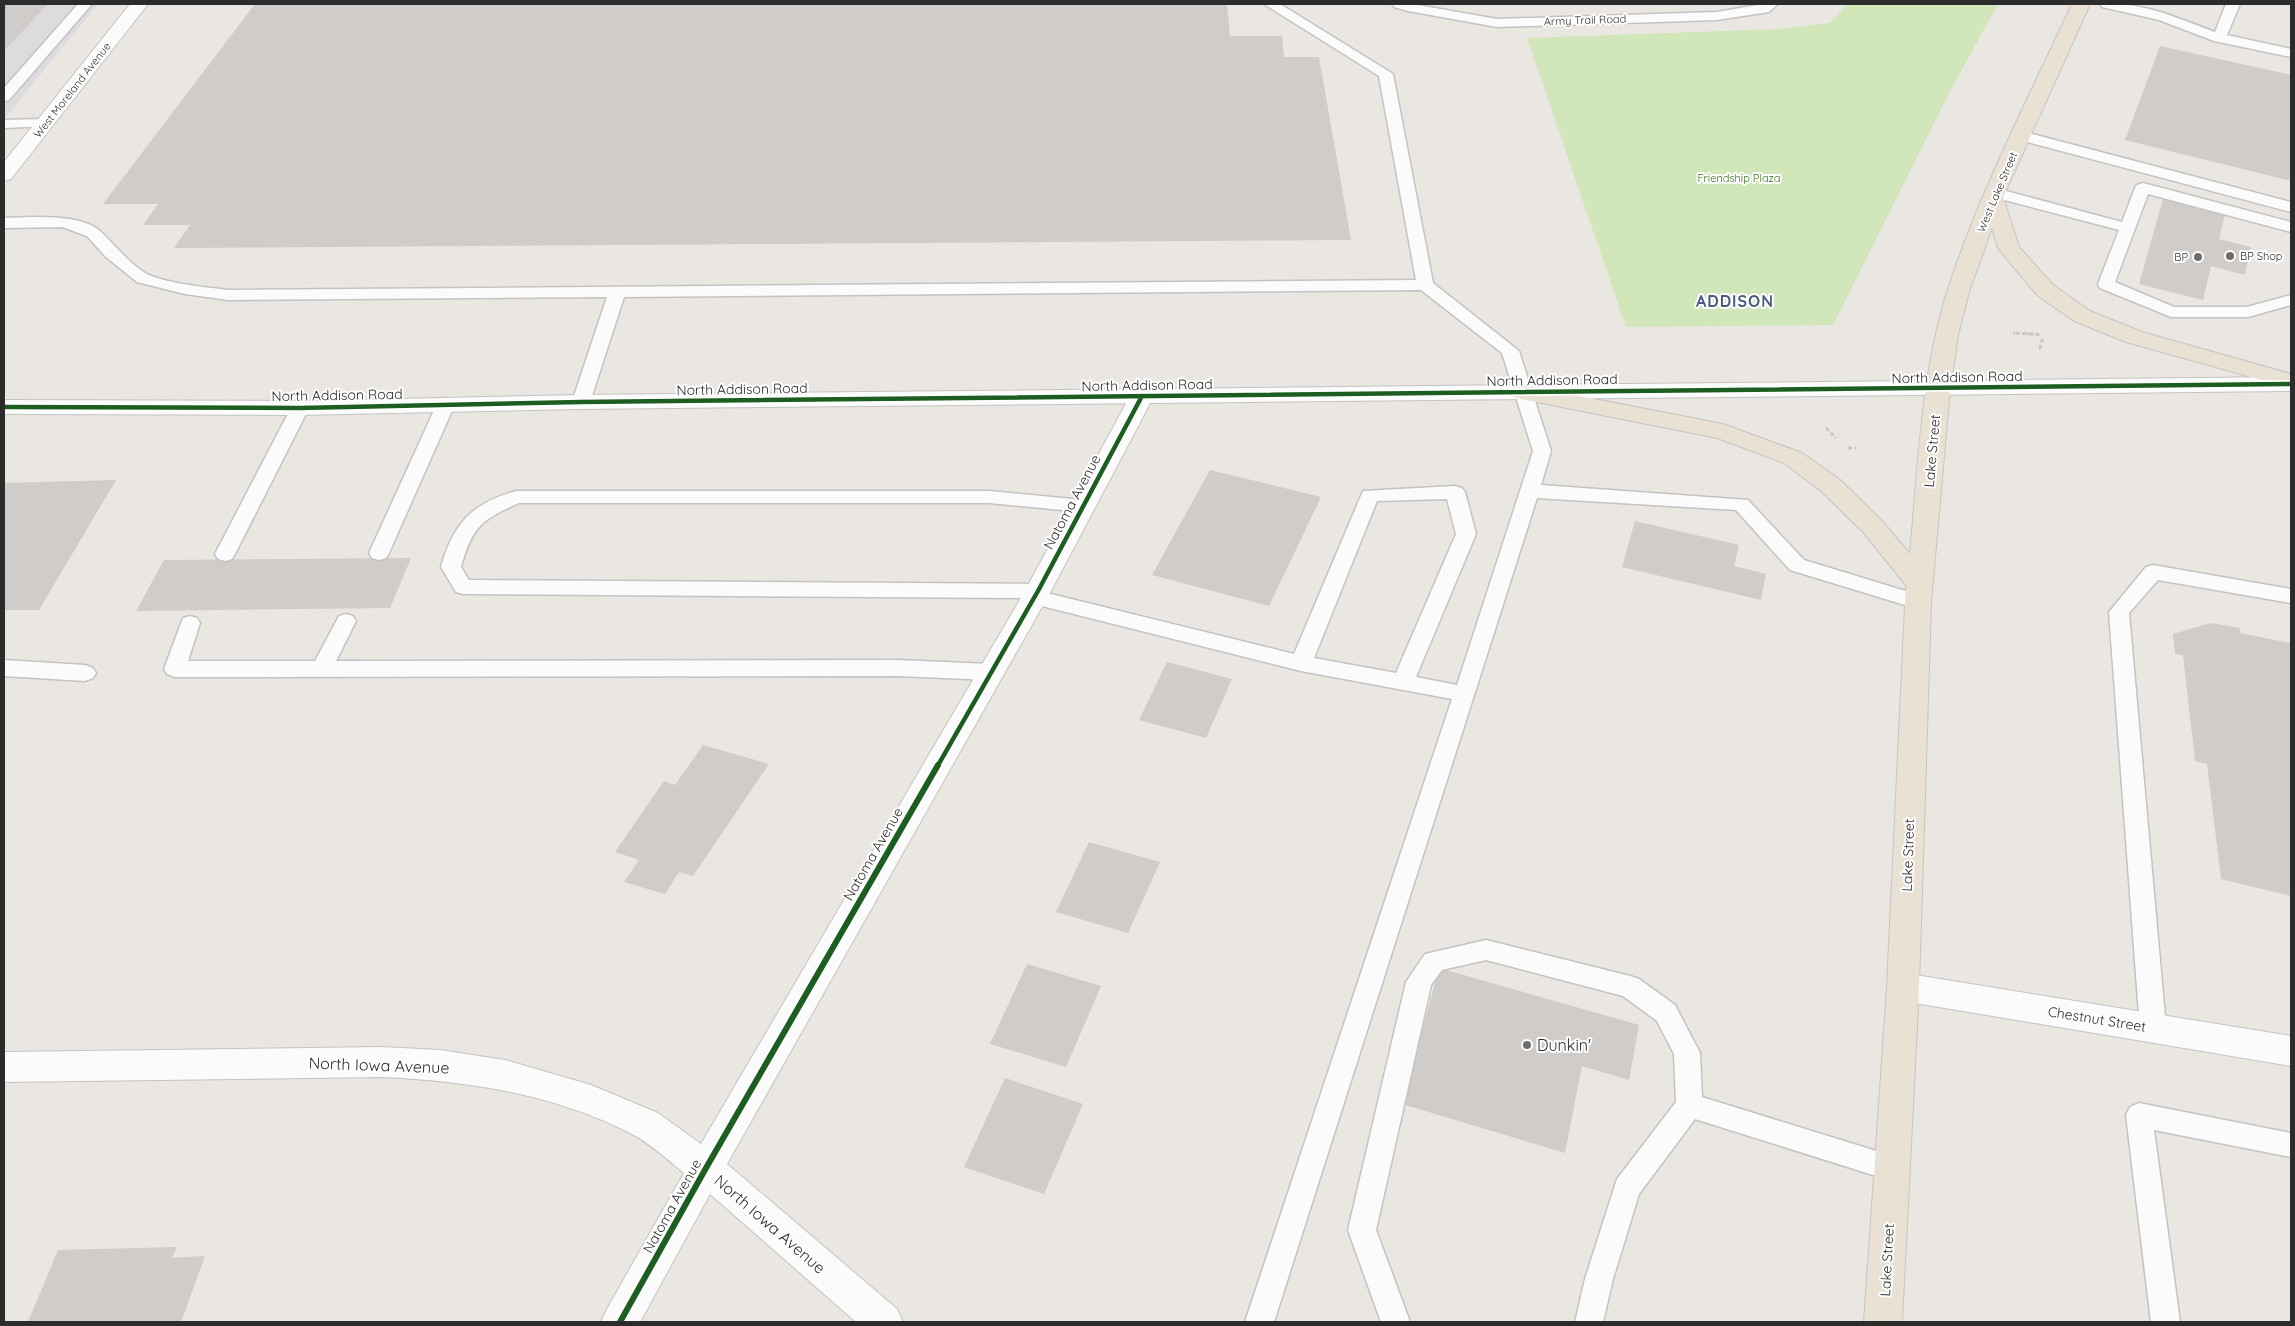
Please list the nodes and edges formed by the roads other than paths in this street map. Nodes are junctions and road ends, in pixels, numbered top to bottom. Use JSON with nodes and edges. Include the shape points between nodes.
{"nodes":[{"id":1,"x":86,"y":4,"type":"edge"},
{"id":2,"x":140,"y":4,"type":"edge"},
{"id":3,"x":1271,"y":4,"type":"edge"},
{"id":4,"x":1399,"y":4,"type":"edge"},
{"id":5,"x":1771,"y":4,"type":"edge"},
{"id":6,"x":2081,"y":4,"type":"edge"},
{"id":7,"x":2108,"y":4,"type":"edge"},
{"id":8,"x":2233,"y":4,"type":"edge"},
{"id":9,"x":2218,"y":38,"type":"junction"},
{"id":10,"x":2291,"y":52,"type":"edge"},
{"id":11,"x":4,"y":98,"type":"edge"},
{"id":12,"x":45,"y":123,"type":"junction"},
{"id":13,"x":4,"y":124,"type":"edge"},
{"id":14,"x":2021,"y":136,"type":"junction"},
{"id":15,"x":4,"y":175,"type":"edge"},
{"id":16,"x":1994,"y":195,"type":"junction"},
{"id":17,"x":2291,"y":207,"type":"edge"},
{"id":18,"x":4,"y":223,"type":"edge"},
{"id":19,"x":2291,"y":227,"type":"edge"},
{"id":20,"x":2128,"y":228,"type":"junction"},
{"id":21,"x":1425,"y":284,"type":"junction"},
{"id":22,"x":617,"y":292,"type":"junction"},
{"id":23,"x":2291,"y":300,"type":"edge"},
{"id":24,"x":2291,"y":383,"type":"edge"},
{"id":25,"x":1938,"y":388,"type":"junction"},
{"id":26,"x":1522,"y":392,"type":"junction"},
{"id":27,"x":1142,"y":396,"type":"junction"},
{"id":28,"x":581,"y":402,"type":"junction"},
{"id":29,"x":446,"y":404,"type":"junction"},
{"id":30,"x":4,"y":407,"type":"edge"},
{"id":31,"x":300,"y":408,"type":"junction"},
{"id":32,"x":1530,"y":491,"type":"junction"},
{"id":33,"x":1083,"y":506,"type":"junction"},
{"id":34,"x":225,"y":554,"type":"dead end"},
{"id":35,"x":379,"y":554,"type":"dead end"},
{"id":36,"x":1919,"y":593,"type":"junction"},
{"id":37,"x":1036,"y":594,"type":"junction"},
{"id":38,"x":2291,"y":596,"type":"edge"},
{"id":39,"x":346,"y":621,"type":"dead end"},
{"id":40,"x":190,"y":623,"type":"dead end"},
{"id":41,"x":1301,"y":663,"type":"junction"},
{"id":42,"x":4,"y":668,"type":"edge"},
{"id":43,"x":321,"y":670,"type":"junction"},
{"id":44,"x":85,"y":672,"type":"dead end"},
{"id":45,"x":992,"y":672,"type":"junction"},
{"id":46,"x":1403,"y":682,"type":"junction"},
{"id":47,"x":1465,"y":694,"type":"junction"},
{"id":48,"x":1904,"y":987,"type":"junction"},
{"id":49,"x":2153,"y":1028,"type":"junction"},
{"id":50,"x":2291,"y":1051,"type":"edge"},
{"id":51,"x":4,"y":1067,"type":"edge"},
{"id":52,"x":1689,"y":1104,"type":"junction"},
{"id":53,"x":2291,"y":1145,"type":"edge"},
{"id":54,"x":706,"y":1168,"type":"junction"},
{"id":55,"x":1892,"y":1168,"type":"junction"},
{"id":56,"x":620,"y":1322,"type":"edge"},
{"id":57,"x":884,"y":1322,"type":"edge"},
{"id":58,"x":1259,"y":1322,"type":"edge"},
{"id":59,"x":1395,"y":1322,"type":"edge"},
{"id":60,"x":1589,"y":1322,"type":"edge"},
{"id":61,"x":1883,"y":1322,"type":"edge"},
{"id":62,"x":2166,"y":1322,"type":"edge"}],
"edges":[{"from":1,"to":11,"type":"lane"},
{"from":2,"to":12,"type":"street","name":"West Moreland Avenue"},
{"from":3,"to":21,"type":"lane","via":[[1386,74]]},
{"from":4,"to":5,"type":"lane","name":"Army Trail Road","via":[[1497,23],[1717,16],[1764,9]]},
{"from":6,"to":14,"type":"main road","name":"West Lake Street"},
{"from":7,"to":9,"type":"lane","via":[[2163,16]]},
{"from":8,"to":9,"type":"lane"},
{"from":9,"to":10,"type":"lane"},
{"from":12,"to":13,"type":"lane"},
{"from":12,"to":15,"type":"street","name":"West Moreland Avenue"},
{"from":14,"to":16,"type":"main road","name":"West Lake Street"},
{"from":14,"to":17,"type":"lane"},
{"from":16,"to":20,"type":"lane"},
{"from":16,"to":24,"type":"main road","via":[[2009,248],[2045,290],[2082,316],[2134,337]]},
{"from":16,"to":25,"type":"main road","name":"West Lake Street","via":[[1958,292]]},
{"from":18,"to":22,"type":"lane","via":[[64,222],[93,233],[112,254],[143,278],[185,289],[228,295]]},
{"from":19,"to":20,"type":"lane","via":[[2142,188]]},
{"from":20,"to":23,"type":"lane","via":[[2106,284],[2171,312],[2248,312]]},
{"from":21,"to":22,"type":"lane"},
{"from":21,"to":26,"type":"lane","via":[[1510,351]]},
{"from":22,"to":28,"type":"lane"},
{"from":24,"to":25,"type":"street","name":"North Addison Road"},
{"from":25,"to":26,"type":"street","name":"North Addison Road"},
{"from":25,"to":36,"type":"main road","name":"Lake Street"},
{"from":26,"to":27,"type":"street","name":"North Addison Road"},
{"from":26,"to":32,"type":"lane","via":[[1542,451]]},
{"from":26,"to":36,"type":"main road","via":[[1723,432],[1792,458],[1830,485],[1872,526]]},
{"from":27,"to":28,"type":"street","name":"North Addison Road"},
{"from":27,"to":33,"type":"street","name":"Natoma Avenue"},
{"from":28,"to":29,"type":"street","name":"North Addison Road"},
{"from":29,"to":31,"type":"street","name":"North Addison Road"},
{"from":29,"to":35,"type":"lane"},
{"from":30,"to":31,"type":"street","name":"North Addison Road"},
{"from":31,"to":34,"type":"lane"},
{"from":32,"to":36,"type":"lane","via":[[1741,504],[1798,565]]},
{"from":32,"to":47,"type":"lane"},
{"from":33,"to":37,"type":"street","name":"Natoma Avenue"},
{"from":33,"to":37,"type":"lane","via":[[989,497],[516,497],[487,509],[466,526],[457,542],[451,567],[463,587]]},
{"from":36,"to":48,"type":"main road","name":"Lake Street"},
{"from":37,"to":41,"type":"lane"},
{"from":37,"to":45,"type":"street","name":"Natoma Avenue"},
{"from":38,"to":49,"type":"lane","via":[[2153,572],[2119,612]]},
{"from":39,"to":43,"type":"lane"},
{"from":40,"to":43,"type":"lane","via":[[175,670]]},
{"from":41,"to":46,"type":"lane"},
{"from":41,"to":46,"type":"lane","via":[[1370,495],[1455,492],[1466,534]]},
{"from":42,"to":44,"type":"lane"},
{"from":43,"to":45,"type":"lane","via":[[867,668]]},
{"from":45,"to":54,"type":"street","name":"Natoma Avenue"},
{"from":46,"to":47,"type":"lane"},
{"from":47,"to":58,"type":"lane"},
{"from":48,"to":49,"type":"street","name":"Chestnut Street"},
{"from":48,"to":55,"type":"main road","name":"Lake Street"},
{"from":49,"to":50,"type":"street","name":"Chestnut Street"},
{"from":51,"to":54,"type":"street","name":"North Iowa Avenue","via":[[382,1062],[440,1065],[505,1075],[591,1100],[646,1124]]},
{"from":52,"to":55,"type":"lane"},
{"from":52,"to":59,"type":"lane","via":[[1688,1053],[1666,1013],[1630,987],[1486,950],[1434,961],[1418,982],[1362,1230]]},
{"from":52,"to":60,"type":"lane","via":[[1627,1188]]},
{"from":53,"to":62,"type":"lane","via":[[2139,1115]]},
{"from":54,"to":56,"type":"street","name":"Natoma Avenue"},
{"from":54,"to":57,"type":"street","name":"North Iowa Avenue"},
{"from":55,"to":61,"type":"main road","name":"Lake Street"}]}
